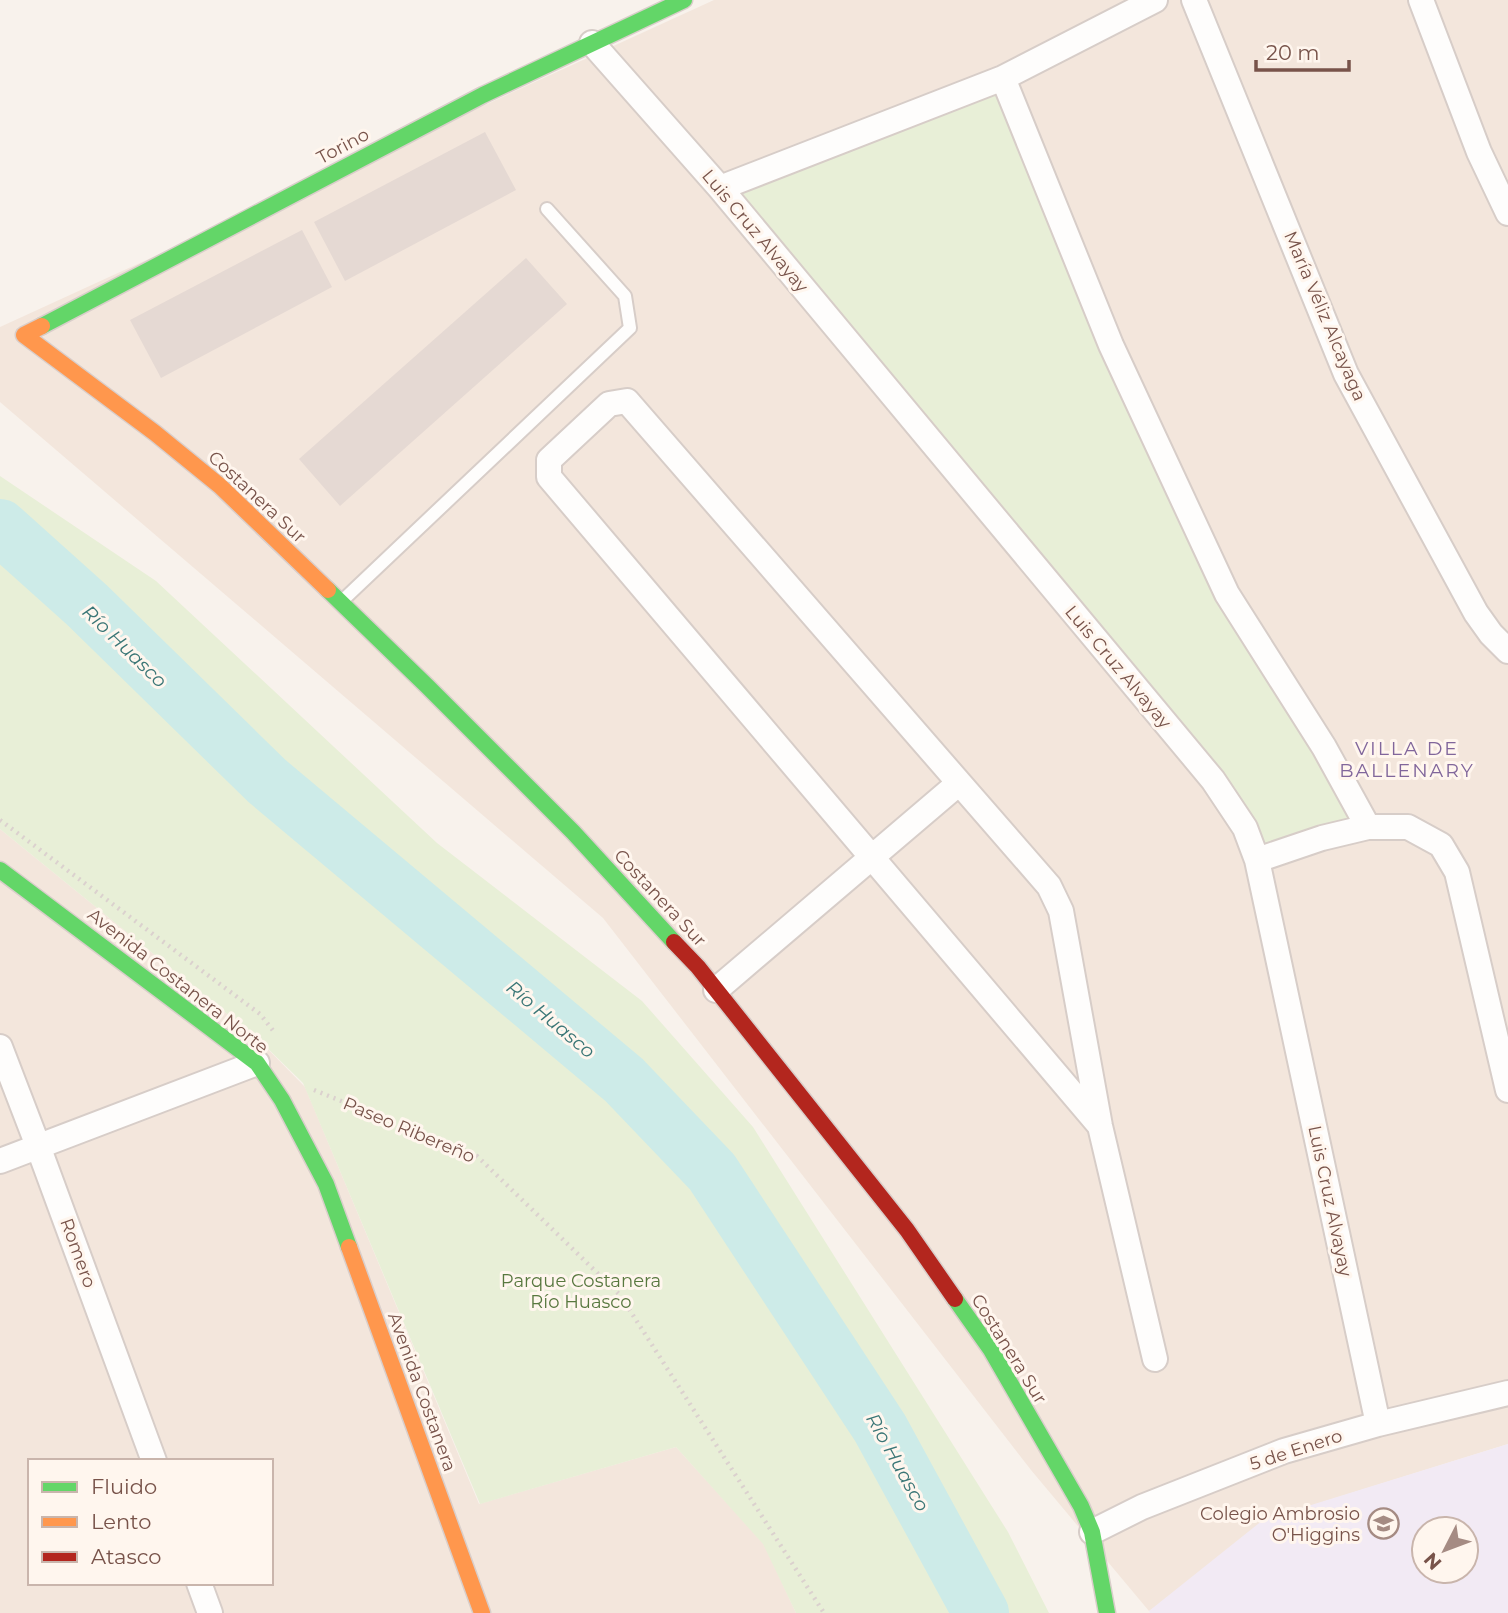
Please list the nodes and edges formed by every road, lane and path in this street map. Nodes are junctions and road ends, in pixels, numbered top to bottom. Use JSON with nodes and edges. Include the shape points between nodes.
{"nodes":[{"id":1,"x":684,"y":0,"type":"edge"},
{"id":2,"x":1156,"y":0,"type":"edge"},
{"id":3,"x":1194,"y":0,"type":"edge"},
{"id":4,"x":1421,"y":0,"type":"edge"},
{"id":5,"x":592,"y":43,"type":"junction"},
{"id":6,"x":1003,"y":78,"type":"junction"},
{"id":7,"x":720,"y":188,"type":"junction"},
{"id":8,"x":547,"y":209,"type":"dead end"},
{"id":9,"x":1508,"y":213,"type":"edge"},
{"id":10,"x":24,"y":335,"type":"joint"},
{"id":11,"x":341,"y":602,"type":"junction"},
{"id":12,"x":1508,"y":651,"type":"edge"},
{"id":13,"x":959,"y":783,"type":"junction"},
{"id":14,"x":0,"y":820,"type":"edge"},
{"id":15,"x":1368,"y":827,"type":"junction"},
{"id":16,"x":872,"y":858,"type":"junction"},
{"id":17,"x":1257,"y":860,"type":"junction"},
{"id":18,"x":0,"y":870,"type":"edge"},
{"id":19,"x":716,"y":990,"type":"junction"},
{"id":20,"x":277,"y":1035,"type":"dead end"},
{"id":21,"x":0,"y":1047,"type":"edge"},
{"id":22,"x":257,"y":1063,"type":"junction"},
{"id":23,"x":305,"y":1087,"type":"dead end"},
{"id":24,"x":1508,"y":1090,"type":"edge"},
{"id":25,"x":1100,"y":1126,"type":"junction"},
{"id":26,"x":38,"y":1146,"type":"junction"},
{"id":27,"x":0,"y":1161,"type":"edge"},
{"id":28,"x":326,"y":1184,"type":"joint"},
{"id":29,"x":1155,"y":1359,"type":"dead end"},
{"id":30,"x":1508,"y":1393,"type":"edge"},
{"id":31,"x":1378,"y":1424,"type":"junction"},
{"id":32,"x":153,"y":1459,"type":"edge"},
{"id":33,"x":1092,"y":1532,"type":"junction"},
{"id":34,"x":200,"y":1585,"type":"edge"},
{"id":35,"x":210,"y":1613,"type":"edge"},
{"id":36,"x":482,"y":1613,"type":"edge"},
{"id":37,"x":824,"y":1613,"type":"edge"},
{"id":38,"x":1107,"y":1613,"type":"edge"}],
"edges":[{"from":1,"to":5,"type":"street","name":"Torino"},
{"from":2,"to":6,"type":"street"},
{"from":3,"to":12,"type":"street","name":"María Véliz Alcayaga","via":[[1346,373],[1476,613]]},
{"from":4,"to":9,"type":"street","via":[[1479,152]]},
{"from":5,"to":7,"type":"street","name":"Luis Cruz Alvayay"},
{"from":5,"to":10,"type":"street","name":"Torino","via":[[483,95]]},
{"from":6,"to":7,"type":"street"},
{"from":6,"to":15,"type":"street","via":[[1111,345],[1227,594],[1324,747]]},
{"from":7,"to":17,"type":"street","name":"Luis Cruz Alvayay","via":[[1213,780],[1245,828]]},
{"from":8,"to":11,"type":"lane","via":[[625,296],[630,328]]},
{"from":10,"to":11,"type":"street","name":"Costanera Sur","via":[[220,485]]},
{"from":11,"to":19,"type":"street","name":"Costanera Sur","via":[[573,832]]},
{"from":13,"to":16,"type":"street"},
{"from":13,"to":16,"type":"street","via":[[627,401],[609,404],[549,460],[549,477]]},
{"from":13,"to":25,"type":"street","via":[[1049,886],[1061,911]]},
{"from":14,"to":20,"type":"path","via":[[260,1014]]},
{"from":15,"to":17,"type":"street"},
{"from":15,"to":24,"type":"street","via":[[1408,827],[1441,845],[1457,872]]},
{"from":16,"to":19,"type":"street"},
{"from":16,"to":25,"type":"street"},
{"from":17,"to":31,"type":"street","name":"Luis Cruz Alvayay"},
{"from":18,"to":22,"type":"street","name":"Avenida Costanera Norte"},
{"from":19,"to":33,"type":"street","name":"Costanera Sur","via":[[907,1230],[991,1350]]},
{"from":21,"to":26,"type":"street","name":"Romero"},
{"from":22,"to":26,"type":"street"},
{"from":22,"to":28,"type":"street","name":"Avenida Costanera Norte"},
{"from":23,"to":37,"type":"path","name":"Paseo Ribereño","via":[[477,1156],[620,1295]]},
{"from":25,"to":29,"type":"street"},
{"from":26,"to":27,"type":"street"},
{"from":26,"to":32,"type":"street","name":"Romero"},
{"from":28,"to":36,"type":"street","name":"Avenida Costanera"},
{"from":30,"to":31,"type":"street","name":"5 de Enero"},
{"from":31,"to":33,"type":"street","name":"5 de Enero","via":[[1284,1451],[1142,1507]]},
{"from":33,"to":38,"type":"street","name":"Costanera Sur"},
{"from":34,"to":35,"type":"street"}]}
